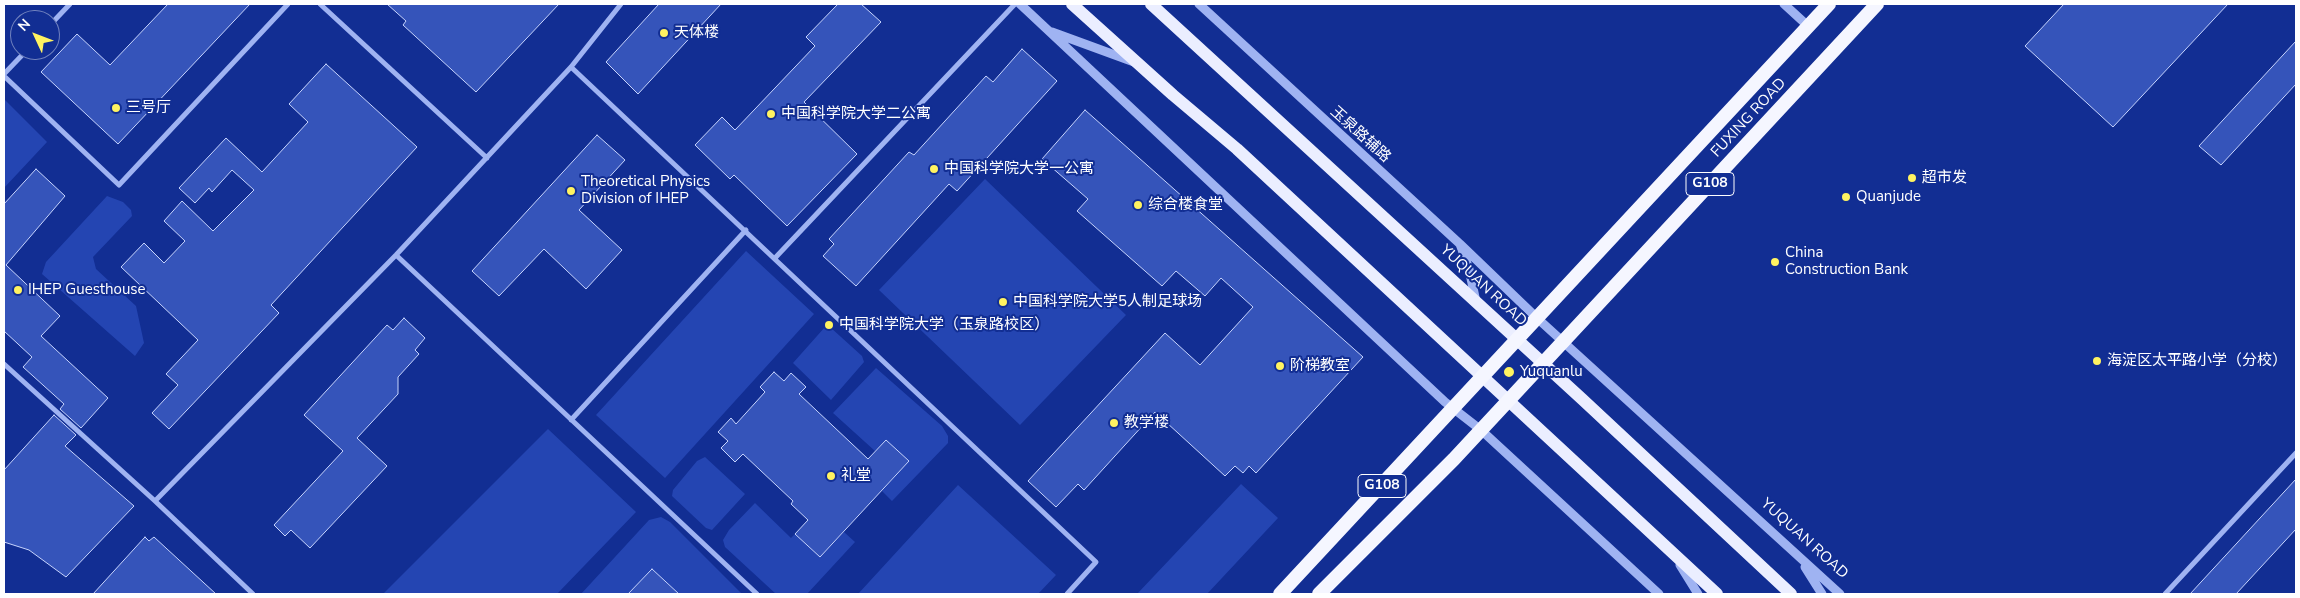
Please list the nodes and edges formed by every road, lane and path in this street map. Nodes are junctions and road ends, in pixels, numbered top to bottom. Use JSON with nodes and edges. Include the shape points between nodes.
{"nodes":[{"id":1,"x":70,"y":4,"type":"edge"},
{"id":2,"x":288,"y":4,"type":"edge"},
{"id":3,"x":320,"y":4,"type":"edge"},
{"id":4,"x":621,"y":4,"type":"edge"},
{"id":5,"x":1015,"y":4,"type":"edge"},
{"id":6,"x":1020,"y":4,"type":"edge"},
{"id":7,"x":1072,"y":4,"type":"edge"},
{"id":8,"x":1151,"y":4,"type":"edge"},
{"id":9,"x":1199,"y":4,"type":"edge"},
{"id":10,"x":1784,"y":4,"type":"edge"},
{"id":11,"x":1829,"y":4,"type":"edge"},
{"id":12,"x":1877,"y":4,"type":"edge"},
{"id":13,"x":60,"y":14,"type":"edge"},
{"id":14,"x":1808,"y":26,"type":"junction"},
{"id":15,"x":1047,"y":30,"type":"junction"},
{"id":16,"x":17,"y":60,"type":"edge"},
{"id":17,"x":1138,"y":64,"type":"junction"},
{"id":18,"x":571,"y":67,"type":"junction"},
{"id":19,"x":4,"y":75,"type":"edge"},
{"id":20,"x":487,"y":158,"type":"junction"},
{"id":21,"x":746,"y":230,"type":"junction"},
{"id":22,"x":1460,"y":244,"type":"junction"},
{"id":23,"x":396,"y":254,"type":"junction"},
{"id":24,"x":775,"y":258,"type":"junction"},
{"id":25,"x":1476,"y":302,"type":"junction"},
{"id":26,"x":1537,"y":318,"type":"junction"},
{"id":27,"x":1517,"y":339,"type":"junction"},
{"id":28,"x":1563,"y":342,"type":"junction"},
{"id":29,"x":4,"y":364,"type":"edge"},
{"id":30,"x":1544,"y":364,"type":"junction"},
{"id":31,"x":1484,"y":377,"type":"junction"},
{"id":32,"x":1509,"y":400,"type":"junction"},
{"id":33,"x":1454,"y":408,"type":"junction"},
{"id":34,"x":571,"y":420,"type":"junction"},
{"id":35,"x":1481,"y":430,"type":"junction"},
{"id":36,"x":2296,"y":453,"type":"edge"},
{"id":37,"x":155,"y":500,"type":"junction"},
{"id":38,"x":1674,"y":554,"type":"junction"},
{"id":39,"x":1798,"y":556,"type":"junction"},
{"id":40,"x":253,"y":594,"type":"edge"},
{"id":41,"x":756,"y":594,"type":"edge"},
{"id":42,"x":1067,"y":594,"type":"edge"},
{"id":43,"x":1280,"y":594,"type":"edge"},
{"id":44,"x":1319,"y":594,"type":"edge"},
{"id":45,"x":1659,"y":594,"type":"edge"},
{"id":46,"x":1698,"y":594,"type":"edge"},
{"id":47,"x":1717,"y":594,"type":"edge"},
{"id":48,"x":1790,"y":594,"type":"edge"},
{"id":49,"x":1822,"y":594,"type":"edge"},
{"id":50,"x":1840,"y":594,"type":"edge"},
{"id":51,"x":2165,"y":594,"type":"edge"}],
"edges":[{"from":1,"to":13,"type":"street"},
{"from":2,"to":19,"type":"street","via":[[119,185]]},
{"from":3,"to":20,"type":"street"},
{"from":4,"to":18,"type":"street"},
{"from":5,"to":24,"type":"street"},
{"from":6,"to":15,"type":"street"},
{"from":7,"to":17,"type":"main road"},
{"from":8,"to":25,"type":"main road","name":"YUQUAN ROAD"},
{"from":9,"to":22,"type":"street","name":"玉泉路辅路"},
{"from":10,"to":14,"type":"street"},
{"from":11,"to":14,"type":"highway","name":"FUXING ROAD","number":"G108"},
{"from":12,"to":28,"type":"highway","name":"FUXING ROAD","number":"G108"},
{"from":14,"to":26,"type":"highway","name":"FUXING ROAD","number":"G108"},
{"from":15,"to":17,"type":"street"},
{"from":15,"to":33,"type":"street"},
{"from":16,"to":19,"type":"street"},
{"from":17,"to":31,"type":"main road","via":[[1237,149]]},
{"from":18,"to":20,"type":"street"},
{"from":18,"to":21,"type":"street"},
{"from":20,"to":23,"type":"street"},
{"from":21,"to":24,"type":"street"},
{"from":21,"to":34,"type":"street"},
{"from":22,"to":25,"type":"street","name":"玉泉路辅路"},
{"from":22,"to":26,"type":"street","name":"YUQUAN ROAD"},
{"from":23,"to":34,"type":"street"},
{"from":23,"to":37,"type":"street"},
{"from":24,"to":42,"type":"street","via":[[1096,562]]},
{"from":25,"to":27,"type":"main road","name":"YUQUAN ROAD"},
{"from":26,"to":27,"type":"highway","name":"FUXING ROAD","number":"G108"},
{"from":26,"to":28,"type":"street","name":"YUQUAN ROAD"},
{"from":27,"to":30,"type":"main road","name":"YUQUAN ROAD"},
{"from":27,"to":31,"type":"highway","number":"G108"},
{"from":28,"to":30,"type":"highway","name":"FUXING ROAD","number":"G108"},
{"from":28,"to":39,"type":"street","name":"YUQUAN ROAD"},
{"from":29,"to":37,"type":"street"},
{"from":30,"to":32,"type":"highway","number":"G108"},
{"from":30,"to":48,"type":"main road","name":"YUQUAN ROAD"},
{"from":31,"to":32,"type":"main road"},
{"from":31,"to":33,"type":"highway","number":"G108"},
{"from":32,"to":35,"type":"highway","number":"G108"},
{"from":32,"to":38,"type":"main road"},
{"from":33,"to":35,"type":"street"},
{"from":33,"to":43,"type":"highway","number":"G108"},
{"from":34,"to":41,"type":"street"},
{"from":35,"to":44,"type":"highway","number":"G108"},
{"from":35,"to":45,"type":"street"},
{"from":36,"to":51,"type":"street"},
{"from":37,"to":40,"type":"street"},
{"from":38,"to":46,"type":"street"},
{"from":38,"to":47,"type":"main road"},
{"from":39,"to":49,"type":"street"},
{"from":39,"to":50,"type":"street","name":"YUQUAN ROAD"}]}
